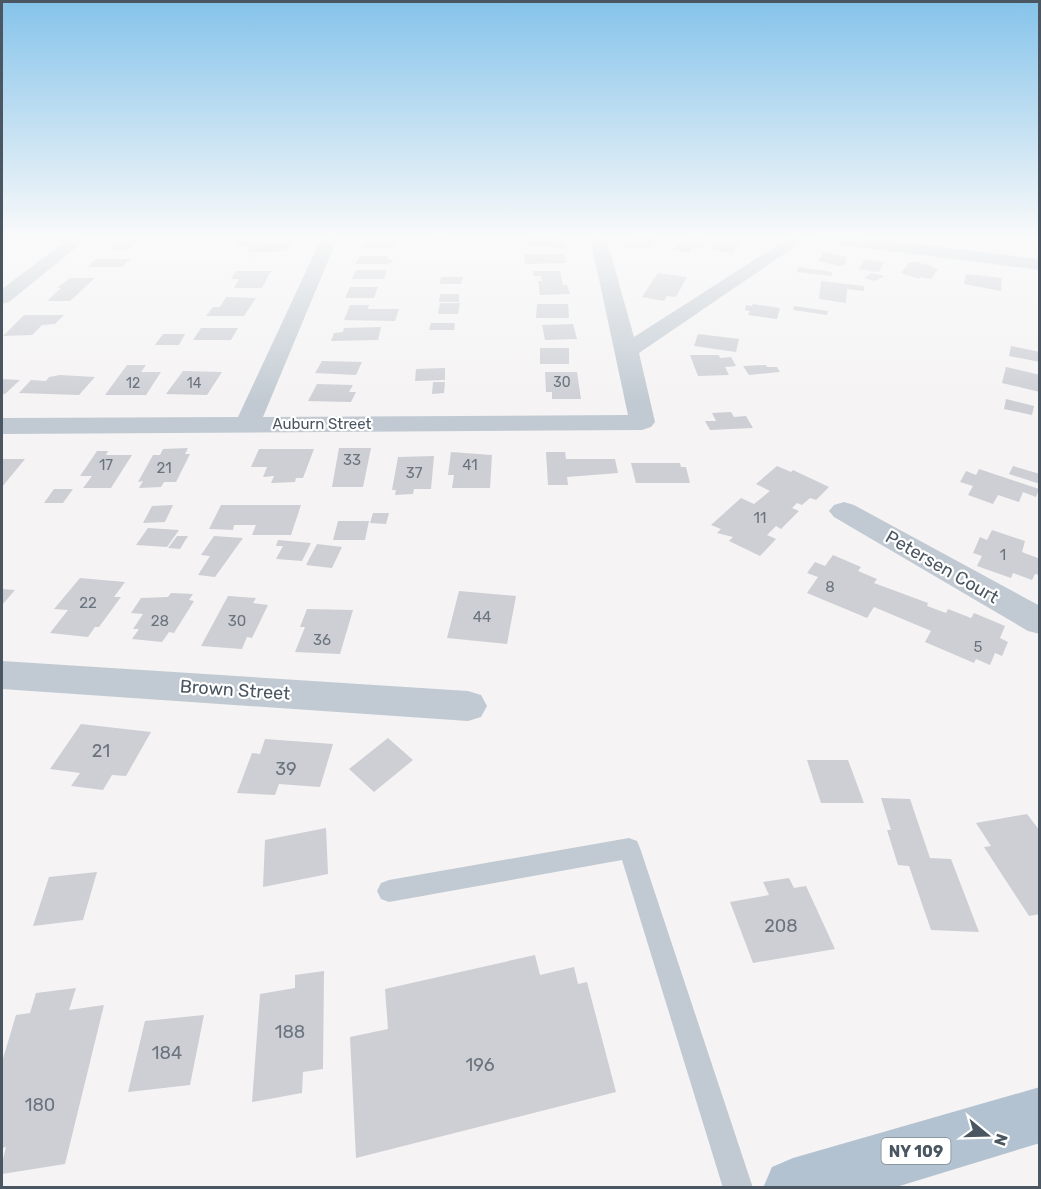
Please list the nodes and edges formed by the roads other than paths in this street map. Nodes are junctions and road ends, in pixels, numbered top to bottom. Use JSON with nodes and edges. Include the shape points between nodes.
{"nodes":[{"id":1,"x":306,"y":292,"type":"edge"},
{"id":2,"x":612,"y":292,"type":"edge"},
{"id":3,"x":716,"y":292,"type":"edge"},
{"id":4,"x":627,"y":351,"type":"junction"},
{"id":5,"x":247,"y":425,"type":"junction"},
{"id":6,"x":2,"y":426,"type":"edge"},
{"id":7,"x":844,"y":511,"type":"dead end"},
{"id":8,"x":1040,"y":622,"type":"edge"},
{"id":9,"x":2,"y":675,"type":"edge"},
{"id":10,"x":468,"y":706,"type":"dead end"},
{"id":11,"x":389,"y":891,"type":"dead end"},
{"id":12,"x":1040,"y":1115,"type":"edge"},
{"id":13,"x":738,"y":1188,"type":"edge"},
{"id":14,"x":793,"y":1188,"type":"edge"}],
"edges":[{"from":1,"to":5,"type":"street"},
{"from":2,"to":4,"type":"street"},
{"from":3,"to":4,"type":"street"},
{"from":4,"to":5,"type":"street","name":"Auburn Street","via":[[642,422]]},
{"from":5,"to":6,"type":"street","name":"Auburn Street"},
{"from":7,"to":8,"type":"street","name":"Petersen Court"},
{"from":9,"to":10,"type":"street","name":"Brown Street"},
{"from":11,"to":13,"type":"lane","via":[[629,848]]},
{"from":12,"to":14,"type":"main road","number":"NY 109"}]}
